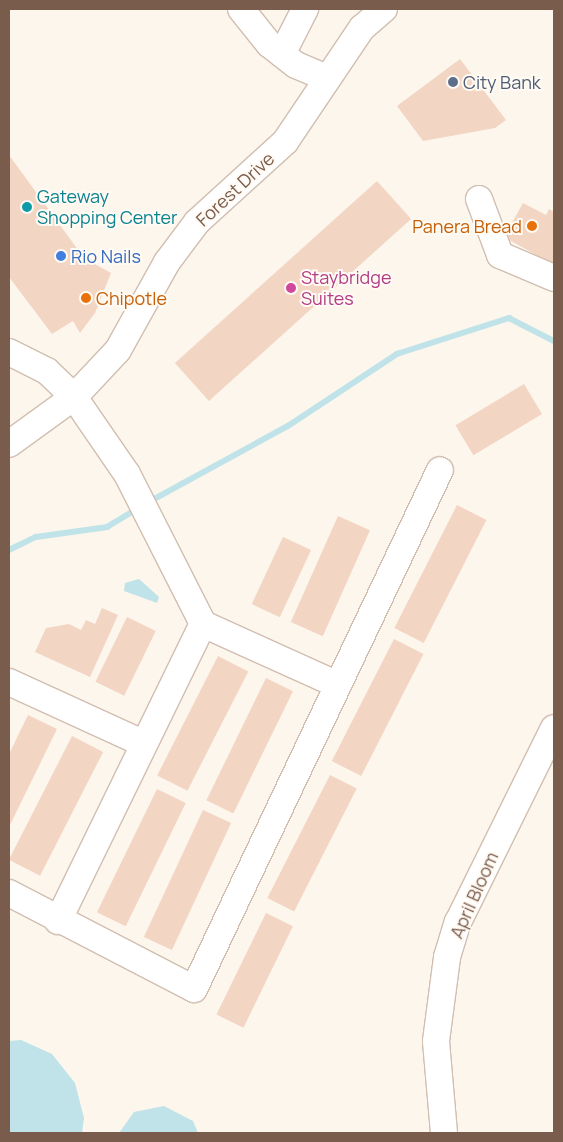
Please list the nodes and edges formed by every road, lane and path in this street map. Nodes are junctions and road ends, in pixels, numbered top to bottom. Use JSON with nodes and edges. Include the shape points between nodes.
{"nodes":[{"id":1,"x":241,"y":9,"type":"edge"},
{"id":2,"x":304,"y":9,"type":"edge"},
{"id":3,"x":384,"y":9,"type":"edge"},
{"id":4,"x":282,"y":54,"type":"junction"},
{"id":5,"x":327,"y":78,"type":"junction"},
{"id":6,"x":479,"y":199,"type":"dead end"},
{"id":7,"x":554,"y":278,"type":"edge"},
{"id":8,"x":9,"y":352,"type":"edge"},
{"id":9,"x":74,"y":397,"type":"junction"},
{"id":10,"x":9,"y":444,"type":"edge"},
{"id":11,"x":440,"y":470,"type":"dead end"},
{"id":12,"x":203,"y":624,"type":"junction"},
{"id":13,"x":9,"y":682,"type":"edge"},
{"id":14,"x":338,"y":685,"type":"junction"},
{"id":15,"x":554,"y":728,"type":"edge"},
{"id":16,"x":142,"y":743,"type":"junction"},
{"id":17,"x":9,"y":893,"type":"edge"},
{"id":18,"x":58,"y":921,"type":"junction"},
{"id":19,"x":444,"y":1133,"type":"edge"}],
"edges":[{"from":1,"to":4,"type":"street"},
{"from":2,"to":4,"type":"street"},
{"from":3,"to":5,"type":"street","name":"Forest Drive","via":[[362,28]]},
{"from":4,"to":5,"type":"street"},
{"from":5,"to":9,"type":"street","name":"Forest Drive","via":[[285,142],[197,222],[167,262],[118,350]]},
{"from":6,"to":7,"type":"street","via":[[500,254]]},
{"from":8,"to":9,"type":"street","via":[[47,371]]},
{"from":9,"to":10,"type":"street","name":"Forest Drive"},
{"from":9,"to":12,"type":"street","via":[[128,474]]},
{"from":11,"to":14,"type":"street"},
{"from":12,"to":14,"type":"street"},
{"from":12,"to":16,"type":"street"},
{"from":13,"to":16,"type":"street"},
{"from":14,"to":18,"type":"street","via":[[194,990]]},
{"from":15,"to":19,"type":"street","name":"April Bloom","via":[[458,922],[447,958],[436,1041]]},
{"from":16,"to":18,"type":"street"},
{"from":17,"to":18,"type":"street"}]}
